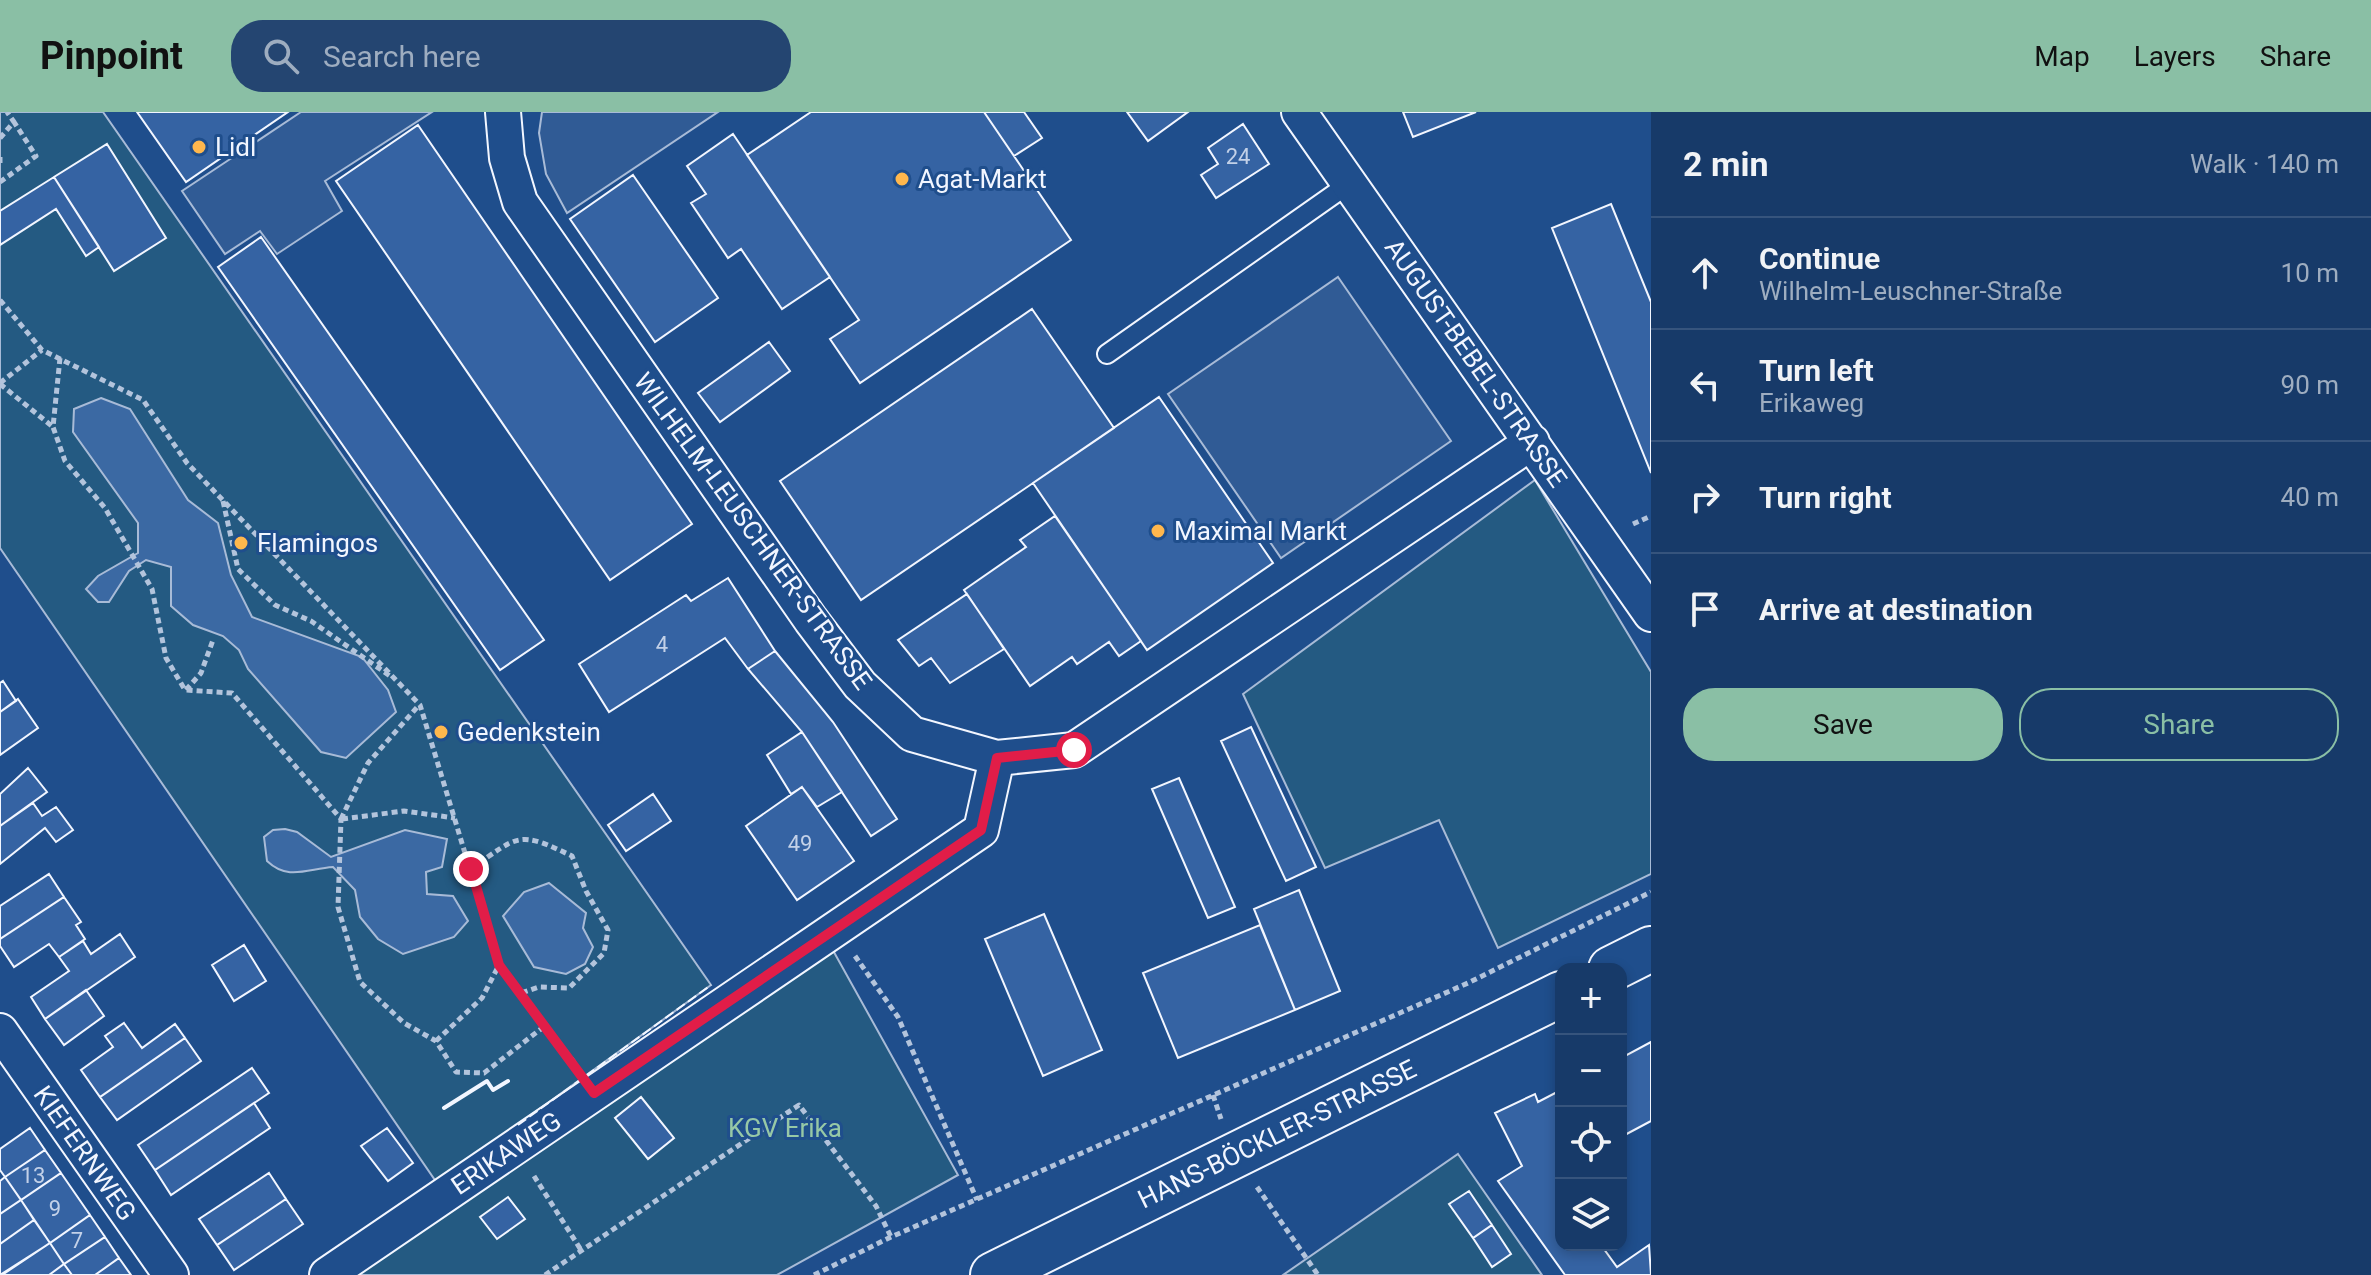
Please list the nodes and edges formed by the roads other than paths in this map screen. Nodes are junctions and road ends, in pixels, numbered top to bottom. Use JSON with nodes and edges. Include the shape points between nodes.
{"nodes":[{"id":1,"x":503,"y":112,"type":"edge"},
{"id":2,"x":1299,"y":112,"type":"edge"},
{"id":3,"x":1350,"y":183,"type":"junction"},
{"id":4,"x":1107,"y":354,"type":"dead end"},
{"id":5,"x":1532,"y":442,"type":"junction"},
{"id":6,"x":1651,"y":614,"type":"edge"},
{"id":7,"x":997,"y":758,"type":"junction"},
{"id":8,"x":1651,"y":949,"type":"edge"},
{"id":9,"x":1623,"y":963,"type":"edge"},
{"id":10,"x":1555,"y":997,"type":"edge"},
{"id":11,"x":0,"y":1031,"type":"edge"},
{"id":12,"x":171,"y":1275,"type":"edge"},
{"id":13,"x":327,"y":1275,"type":"edge"},
{"id":14,"x":993,"y":1275,"type":"edge"}],
"edges":[{"from":1,"to":7,"type":"street","name":"WILHELM-LEUSCHNER-STRASSE","via":[[507,158],[520,202],[860,685],[912,734]]},
{"from":2,"to":3,"type":"street","name":"AUGUST-BEBEL-STRASSE"},
{"from":3,"to":4,"type":"lane"},
{"from":3,"to":5,"type":"street","name":"AUGUST-BEBEL-STRASSE"},
{"from":5,"to":6,"type":"street","name":"AUGUST-BEBEL-STRASSE"},
{"from":5,"to":7,"type":"street","name":"WILHELM-LEUSCHNER-STRASSE","via":[[1074,750]]},
{"from":7,"to":13,"type":"street","name":"ERIKAWEG","via":[[981,830]]},
{"from":8,"to":9,"type":"street"},
{"from":10,"to":14,"type":"street","name":"HANS-BÖCKLER-STRASSE"},
{"from":11,"to":12,"type":"street","name":"KIEFERNWEG"}]}
